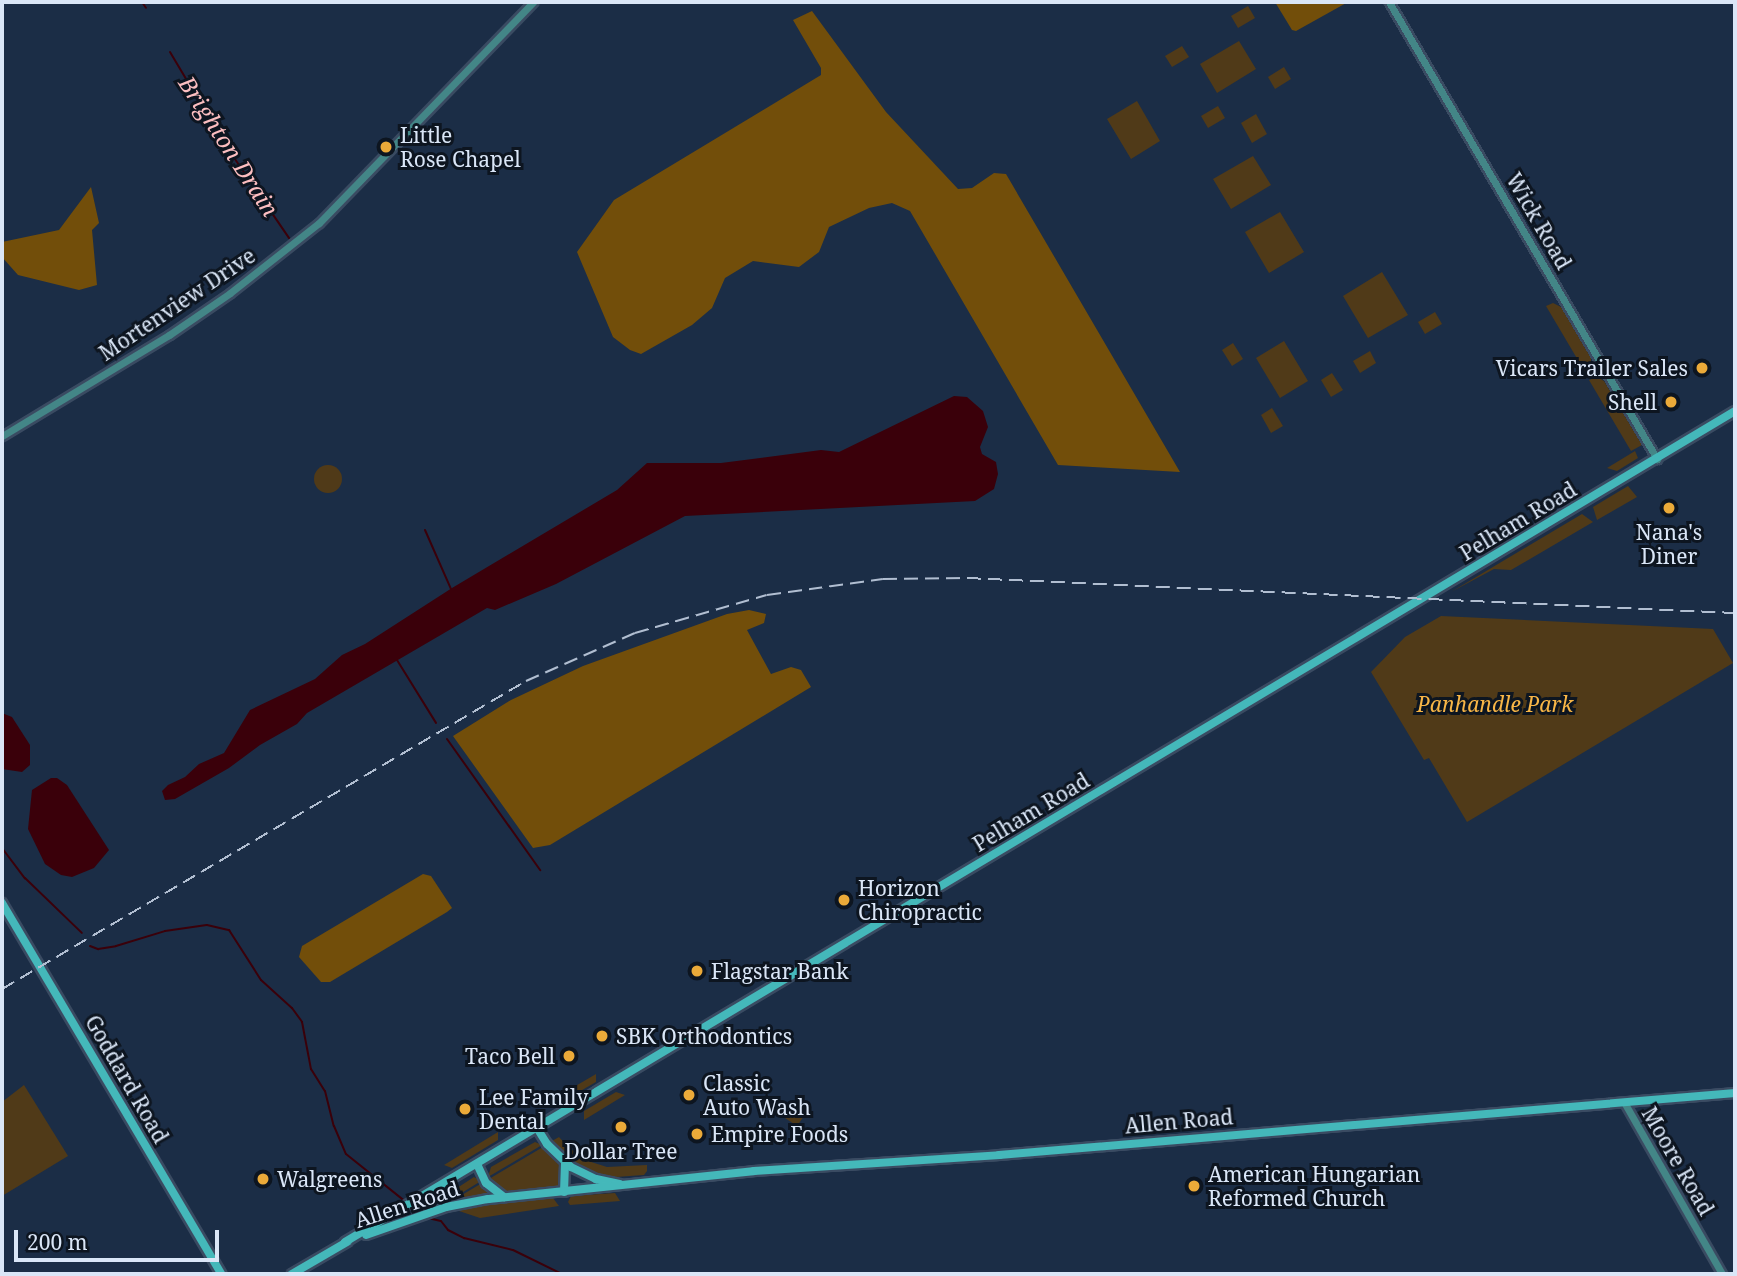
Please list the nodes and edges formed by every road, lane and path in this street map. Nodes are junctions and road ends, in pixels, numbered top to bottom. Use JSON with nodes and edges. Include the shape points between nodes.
{"nodes":[{"id":1,"x":533,"y":2,"type":"edge"},
{"id":2,"x":1388,"y":2,"type":"edge"},
{"id":3,"x":1735,"y":411,"type":"edge"},
{"id":4,"x":2,"y":436,"type":"edge"},
{"id":5,"x":1657,"y":459,"type":"junction"},
{"id":6,"x":2,"y":903,"type":"edge"},
{"id":7,"x":1735,"y":1093,"type":"edge"},
{"id":8,"x":1624,"y":1102,"type":"junction"},
{"id":9,"x":537,"y":1128,"type":"junction"},
{"id":10,"x":565,"y":1162,"type":"junction"},
{"id":11,"x":477,"y":1164,"type":"junction"},
{"id":12,"x":625,"y":1186,"type":"junction"},
{"id":13,"x":564,"y":1192,"type":"junction"},
{"id":14,"x":504,"y":1197,"type":"junction"},
{"id":15,"x":345,"y":1242,"type":"junction"},
{"id":16,"x":221,"y":1274,"type":"edge"},
{"id":17,"x":292,"y":1274,"type":"edge"},
{"id":18,"x":1722,"y":1274,"type":"edge"}],
"edges":[{"from":1,"to":4,"type":"street","name":"Mortenview Drive","via":[[319,223],[169,335]]},
{"from":2,"to":5,"type":"street","name":"Wick Road"},
{"from":3,"to":5,"type":"main road","name":"Pelham Road"},
{"from":5,"to":9,"type":"main road","name":"Pelham Road"},
{"from":6,"to":16,"type":"main road","name":"Goddard Road"},
{"from":7,"to":8,"type":"main road","name":"Allen Road"},
{"from":8,"to":12,"type":"main road","name":"Allen Road","via":[[754,1171]]},
{"from":8,"to":18,"type":"street","name":"Moore Road"},
{"from":9,"to":10,"type":"main road","name":"Allen Road"},
{"from":9,"to":11,"type":"main road","name":"Pelham Road"},
{"from":10,"to":12,"type":"main road","name":"Allen Road","via":[[596,1179]]},
{"from":10,"to":13,"type":"main road"},
{"from":11,"to":14,"type":"main road","via":[[486,1184]]},
{"from":11,"to":15,"type":"main road","name":"Pelham Road"},
{"from":12,"to":13,"type":"main road","name":"Allen Road"},
{"from":13,"to":14,"type":"main road","name":"Allen Road"},
{"from":14,"to":15,"type":"main road","name":"Allen Road","via":[[432,1211]]},
{"from":15,"to":17,"type":"main road","name":"Allen Road"}]}
